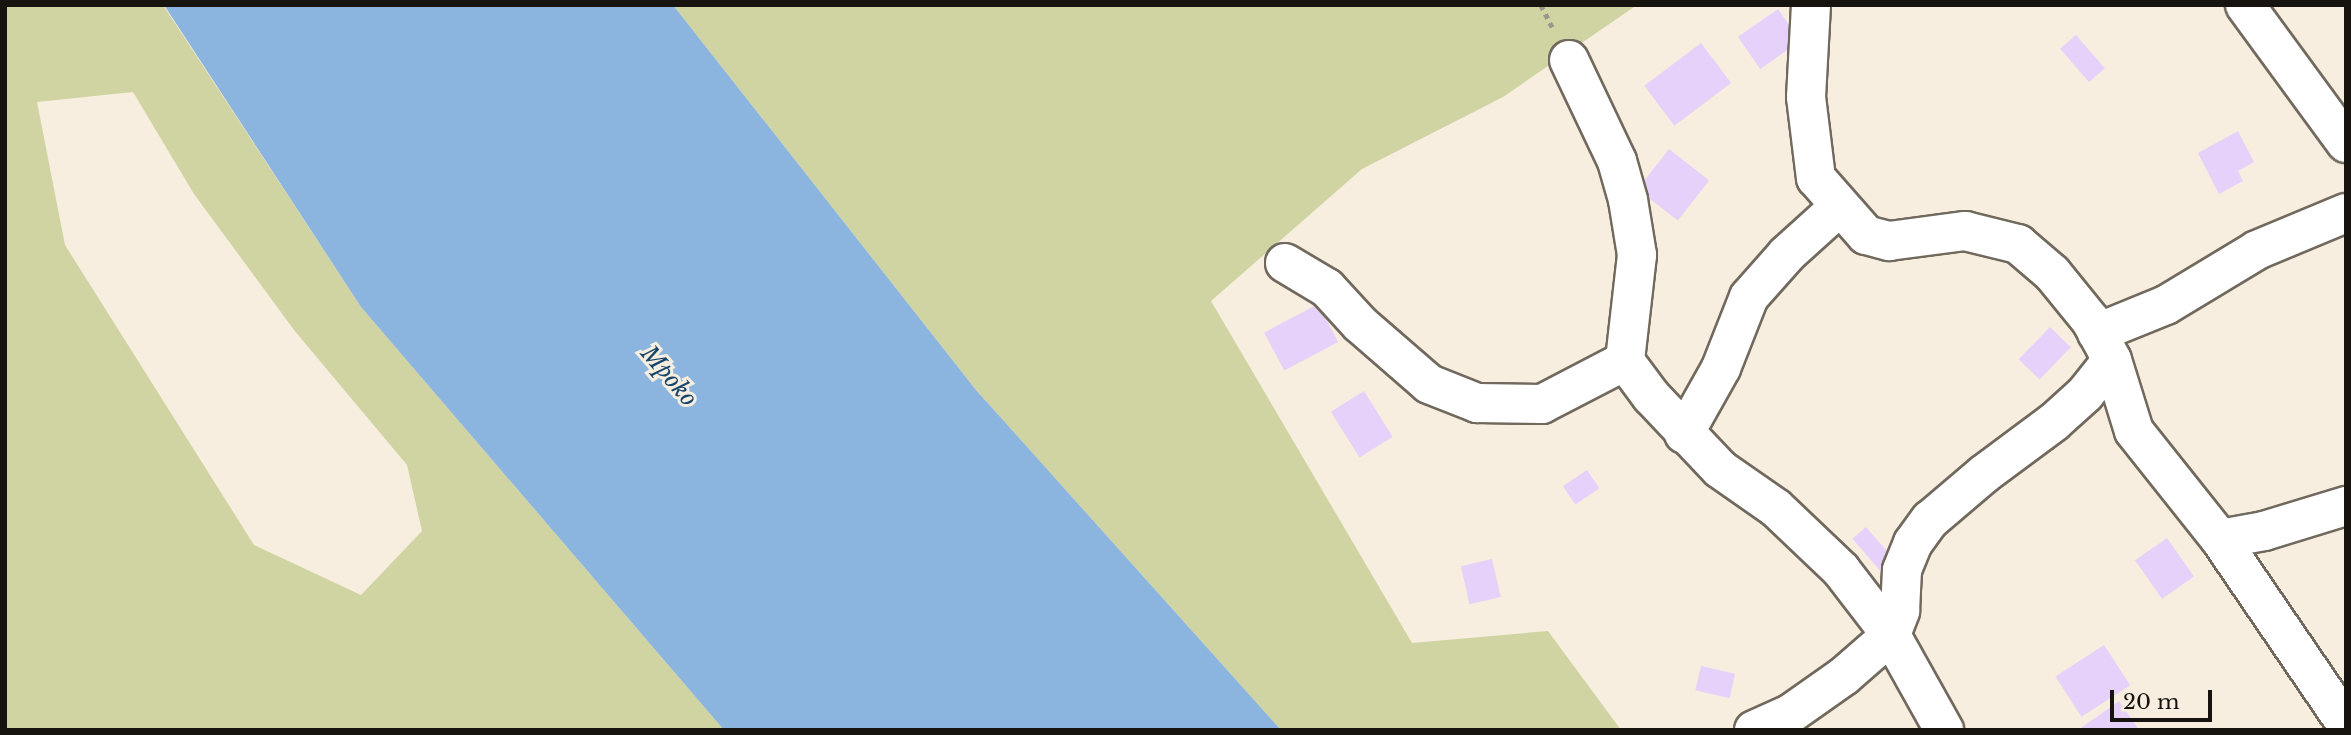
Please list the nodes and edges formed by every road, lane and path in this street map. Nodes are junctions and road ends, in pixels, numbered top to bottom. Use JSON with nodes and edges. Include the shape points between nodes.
{"nodes":[{"id":1,"x":1811,"y":5,"type":"edge"},
{"id":2,"x":2245,"y":5,"type":"edge"},
{"id":3,"x":1569,"y":60,"type":"dead end"},
{"id":4,"x":2332,"y":94,"type":"edge"},
{"id":5,"x":2346,"y":143,"type":"edge"},
{"id":6,"x":1839,"y":207,"type":"junction"},
{"id":7,"x":2346,"y":214,"type":"edge"},
{"id":8,"x":1285,"y":263,"type":"dead end"},
{"id":9,"x":2105,"y":346,"type":"junction"},
{"id":10,"x":1625,"y":360,"type":"junction"},
{"id":11,"x":1684,"y":434,"type":"junction"},
{"id":12,"x":2346,"y":506,"type":"edge"},
{"id":13,"x":2220,"y":539,"type":"junction"},
{"id":14,"x":1891,"y":635,"type":"junction"},
{"id":15,"x":2346,"y":724,"type":"edge"},
{"id":16,"x":1754,"y":730,"type":"edge"},
{"id":17,"x":1944,"y":730,"type":"edge"}],
"edges":[{"from":1,"to":6,"type":"street","via":[[1806,97],[1814,166],[1816,178]]},
{"from":2,"to":4,"type":"street"},
{"from":3,"to":10,"type":"street","via":[[1617,161],[1628,200],[1637,255]]},
{"from":4,"to":5,"type":"street"},
{"from":6,"to":9,"type":"street","via":[[1866,235],[1889,242],[1965,231],[2018,244],[2053,273]]},
{"from":6,"to":11,"type":"street","via":[[1787,254],[1749,297],[1721,368]]},
{"from":7,"to":9,"type":"street","via":[[2257,250]]},
{"from":8,"to":10,"type":"street","via":[[1327,288],[1360,324],[1429,384],[1478,403],[1542,404]]},
{"from":9,"to":13,"type":"street","via":[[2134,431]]},
{"from":9,"to":14,"type":"street","via":[[2085,394],[1930,520],[1913,543],[1902,570],[1900,611]]},
{"from":10,"to":11,"type":"street"},
{"from":11,"to":14,"type":"street","via":[[1720,469],[1776,508],[1841,570]]},
{"from":12,"to":13,"type":"street"},
{"from":13,"to":15,"type":"street"},
{"from":14,"to":16,"type":"street","via":[[1790,714]]},
{"from":14,"to":17,"type":"street"}]}
